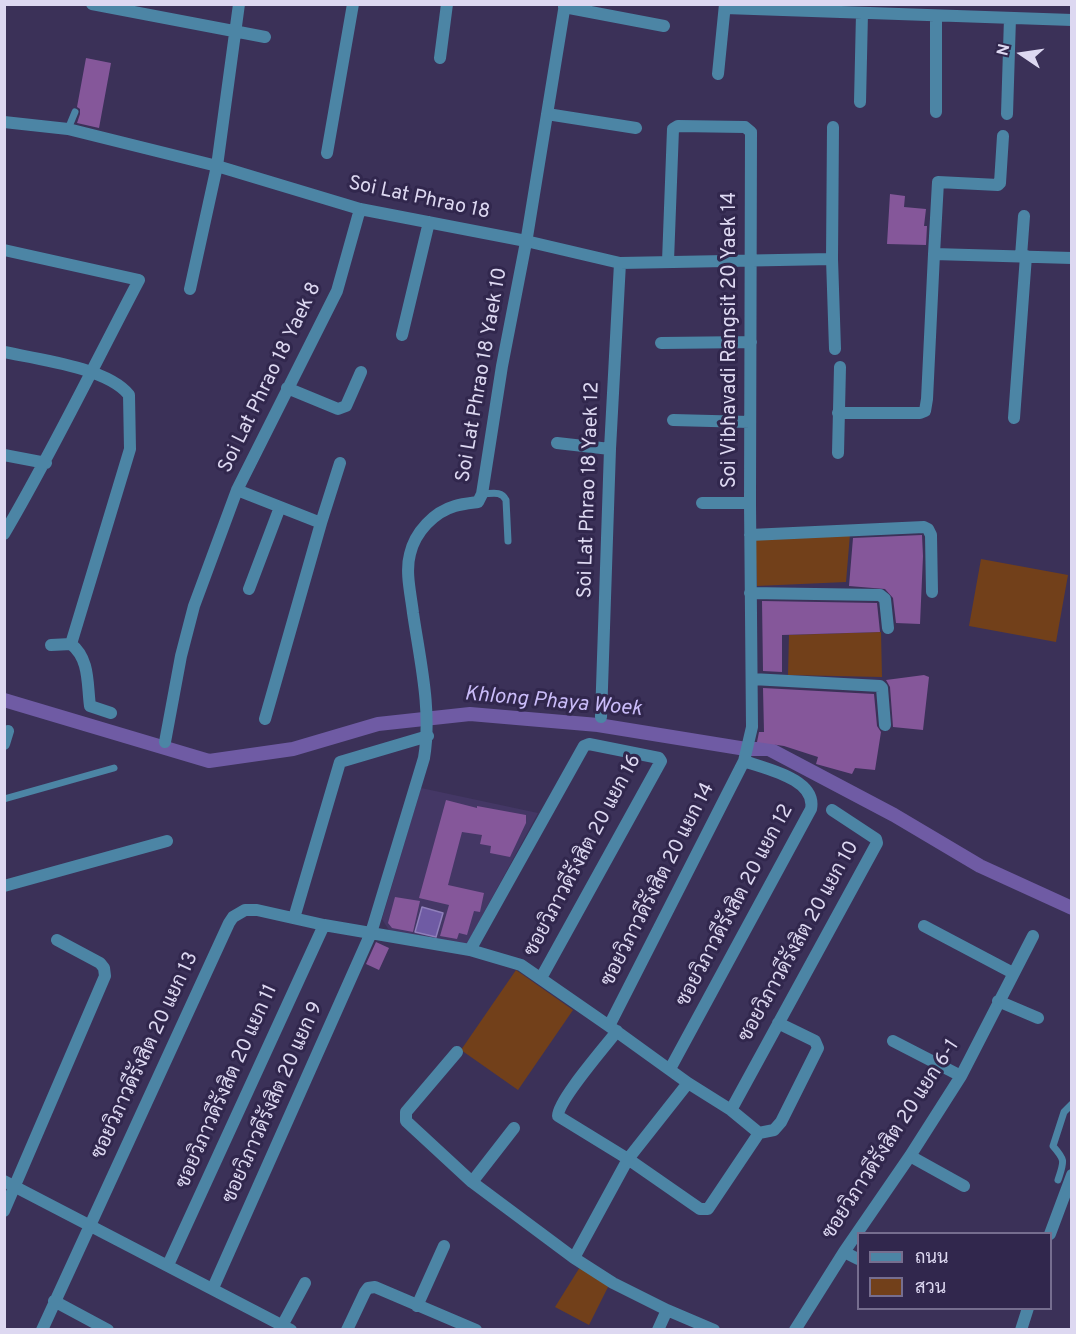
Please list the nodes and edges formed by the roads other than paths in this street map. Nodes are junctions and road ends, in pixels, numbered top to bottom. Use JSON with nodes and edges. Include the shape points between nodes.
{"nodes":[{"id":1,"x":92,"y":4,"type":"edge"},
{"id":2,"x":239,"y":4,"type":"edge"},
{"id":3,"x":352,"y":4,"type":"edge"},
{"id":4,"x":447,"y":4,"type":"edge"},
{"id":5,"x":564,"y":6,"type":"edge"},
{"id":6,"x":725,"y":6,"type":"edge"},
{"id":7,"x":829,"y":9,"type":"edge"},
{"id":8,"x":862,"y":13,"type":"junction"},
{"id":9,"x":936,"y":16,"type":"junction"},
{"id":10,"x":1010,"y":18,"type":"junction"},
{"id":11,"x":1071,"y":20,"type":"edge"},
{"id":12,"x":664,"y":26,"type":"dead end"},
{"id":13,"x":235,"y":30,"type":"junction"},
{"id":14,"x":265,"y":37,"type":"dead end"},
{"id":15,"x":440,"y":58,"type":"dead end"},
{"id":16,"x":718,"y":74,"type":"dead end"},
{"id":17,"x":860,"y":102,"type":"dead end"},
{"id":18,"x":75,"y":112,"type":"dead end"},
{"id":19,"x":936,"y":112,"type":"dead end"},
{"id":20,"x":547,"y":114,"type":"junction"},
{"id":21,"x":1007,"y":114,"type":"dead end"},
{"id":22,"x":4,"y":122,"type":"edge"},
{"id":23,"x":833,"y":127,"type":"dead end"},
{"id":24,"x":636,"y":128,"type":"dead end"},
{"id":25,"x":68,"y":129,"type":"junction"},
{"id":26,"x":1003,"y":136,"type":"dead end"},
{"id":27,"x":327,"y":153,"type":"dead end"},
{"id":28,"x":217,"y":166,"type":"junction"},
{"id":29,"x":360,"y":209,"type":"junction"},
{"id":30,"x":1024,"y":216,"type":"dead end"},
{"id":31,"x":429,"y":222,"type":"junction"},
{"id":32,"x":526,"y":241,"type":"junction"},
{"id":33,"x":4,"y":250,"type":"edge"},
{"id":34,"x":934,"y":254,"type":"junction"},
{"id":35,"x":1023,"y":256,"type":"junction"},
{"id":36,"x":1071,"y":258,"type":"edge"},
{"id":37,"x":832,"y":259,"type":"junction"},
{"id":38,"x":668,"y":261,"type":"junction"},
{"id":39,"x":751,"y":261,"type":"junction"},
{"id":40,"x":620,"y":263,"type":"junction"},
{"id":41,"x":190,"y":289,"type":"dead end"},
{"id":42,"x":402,"y":335,"type":"dead end"},
{"id":43,"x":751,"y":342,"type":"junction"},
{"id":44,"x":661,"y":343,"type":"dead end"},
{"id":45,"x":835,"y":349,"type":"dead end"},
{"id":46,"x":4,"y":352,"type":"edge"},
{"id":47,"x":840,"y":367,"type":"dead end"},
{"id":48,"x":91,"y":371,"type":"junction"},
{"id":49,"x":361,"y":372,"type":"dead end"},
{"id":50,"x":287,"y":388,"type":"junction"},
{"id":51,"x":838,"y":413,"type":"junction"},
{"id":52,"x":1014,"y":418,"type":"dead end"},
{"id":53,"x":673,"y":420,"type":"dead end"},
{"id":54,"x":750,"y":422,"type":"junction"},
{"id":55,"x":557,"y":442,"type":"dead end"},
{"id":56,"x":610,"y":449,"type":"junction"},
{"id":57,"x":838,"y":453,"type":"dead end"},
{"id":58,"x":4,"y":455,"type":"edge"},
{"id":59,"x":46,"y":463,"type":"junction"},
{"id":60,"x":340,"y":464,"type":"dead end"},
{"id":61,"x":237,"y":490,"type":"junction"},
{"id":62,"x":482,"y":494,"type":"junction"},
{"id":63,"x":702,"y":503,"type":"dead end"},
{"id":64,"x":750,"y":503,"type":"junction"},
{"id":65,"x":280,"y":507,"type":"junction"},
{"id":66,"x":321,"y":523,"type":"junction"},
{"id":67,"x":4,"y":534,"type":"edge"},
{"id":68,"x":750,"y":536,"type":"junction"},
{"id":69,"x":508,"y":542,"type":"dead end"},
{"id":70,"x":249,"y":589,"type":"dead end"},
{"id":71,"x":932,"y":592,"type":"dead end"},
{"id":72,"x":750,"y":593,"type":"junction"},
{"id":73,"x":888,"y":628,"type":"dead end"},
{"id":74,"x":71,"y":644,"type":"junction"},
{"id":75,"x":51,"y":645,"type":"dead end"},
{"id":76,"x":752,"y":679,"type":"junction"},
{"id":77,"x":111,"y":713,"type":"dead end"},
{"id":78,"x":601,"y":717,"type":"dead end"},
{"id":79,"x":265,"y":719,"type":"dead end"},
{"id":80,"x":885,"y":725,"type":"dead end"},
{"id":81,"x":8,"y":731,"type":"dead end"},
{"id":82,"x":428,"y":736,"type":"junction"},
{"id":83,"x":165,"y":742,"type":"dead end"},
{"id":84,"x":4,"y":744,"type":"edge"},
{"id":85,"x":744,"y":761,"type":"junction"},
{"id":86,"x":114,"y":768,"type":"dead end"},
{"id":87,"x":4,"y":799,"type":"edge"},
{"id":88,"x":832,"y":810,"type":"dead end"},
{"id":89,"x":167,"y":841,"type":"dead end"},
{"id":90,"x":4,"y":886,"type":"edge"},
{"id":91,"x":294,"y":918,"type":"junction"},
{"id":92,"x":324,"y":925,"type":"junction"},
{"id":93,"x":924,"y":926,"type":"dead end"},
{"id":94,"x":370,"y":933,"type":"junction"},
{"id":95,"x":1033,"y":936,"type":"dead end"},
{"id":96,"x":57,"y":940,"type":"dead end"},
{"id":97,"x":470,"y":950,"type":"junction"},
{"id":98,"x":1013,"y":973,"type":"junction"},
{"id":99,"x":541,"y":978,"type":"junction"},
{"id":100,"x":998,"y":1001,"type":"junction"},
{"id":101,"x":1038,"y":1018,"type":"dead end"},
{"id":102,"x":778,"y":1023,"type":"junction"},
{"id":103,"x":613,"y":1028,"type":"junction"},
{"id":104,"x":893,"y":1041,"type":"dead end"},
{"id":105,"x":457,"y":1052,"type":"dead end"},
{"id":106,"x":670,"y":1069,"type":"junction"},
{"id":107,"x":961,"y":1076,"type":"junction"},
{"id":108,"x":688,"y":1083,"type":"junction"},
{"id":109,"x":1071,"y":1104,"type":"edge"},
{"id":110,"x":731,"y":1110,"type":"junction"},
{"id":111,"x":513,"y":1128,"type":"dead end"},
{"id":112,"x":759,"y":1133,"type":"junction"},
{"id":113,"x":910,"y":1156,"type":"junction"},
{"id":114,"x":628,"y":1159,"type":"junction"},
{"id":115,"x":1071,"y":1175,"type":"edge"},
{"id":116,"x":1058,"y":1180,"type":"dead end"},
{"id":117,"x":472,"y":1182,"type":"junction"},
{"id":118,"x":10,"y":1184,"type":"edge"},
{"id":119,"x":964,"y":1186,"type":"dead end"},
{"id":120,"x":4,"y":1211,"type":"edge"},
{"id":121,"x":91,"y":1225,"type":"junction"},
{"id":122,"x":858,"y":1232,"type":"edge"},
{"id":123,"x":1051,"y":1232,"type":"edge"},
{"id":124,"x":857,"y":1233,"type":"edge"},
{"id":125,"x":444,"y":1246,"type":"dead end"},
{"id":126,"x":844,"y":1252,"type":"junction"},
{"id":127,"x":574,"y":1258,"type":"junction"},
{"id":128,"x":857,"y":1258,"type":"edge"},
{"id":129,"x":168,"y":1265,"type":"junction"},
{"id":130,"x":305,"y":1283,"type":"dead end"},
{"id":131,"x":213,"y":1288,"type":"junction"},
{"id":132,"x":54,"y":1301,"type":"junction"},
{"id":133,"x":417,"y":1306,"type":"junction"},
{"id":134,"x":667,"y":1310,"type":"junction"},
{"id":135,"x":1027,"y":1310,"type":"edge"},
{"id":136,"x":287,"y":1327,"type":"edge"},
{"id":137,"x":42,"y":1329,"type":"edge"},
{"id":138,"x":108,"y":1329,"type":"edge"},
{"id":139,"x":347,"y":1329,"type":"edge"},
{"id":140,"x":476,"y":1329,"type":"edge"},
{"id":141,"x":658,"y":1329,"type":"edge"},
{"id":142,"x":714,"y":1329,"type":"edge"},
{"id":143,"x":795,"y":1329,"type":"edge"},
{"id":144,"x":1022,"y":1329,"type":"edge"}],
"edges":[{"from":1,"to":13,"type":"street"},
{"from":2,"to":13,"type":"street"},
{"from":3,"to":27,"type":"street"},
{"from":4,"to":15,"type":"street"},
{"from":5,"to":12,"type":"street"},
{"from":5,"to":20,"type":"street","name":"Soi Lat Phrao 18 Yaek 10"},
{"from":6,"to":7,"type":"street"},
{"from":6,"to":16,"type":"street"},
{"from":7,"to":8,"type":"street"},
{"from":8,"to":9,"type":"street"},
{"from":8,"to":17,"type":"street"},
{"from":9,"to":10,"type":"street"},
{"from":9,"to":19,"type":"street"},
{"from":10,"to":11,"type":"street"},
{"from":10,"to":21,"type":"street"},
{"from":13,"to":14,"type":"street"},
{"from":13,"to":28,"type":"street"},
{"from":18,"to":25,"type":"lane"},
{"from":20,"to":24,"type":"street"},
{"from":20,"to":32,"type":"street","name":"Soi Lat Phrao 18 Yaek 10"},
{"from":22,"to":25,"type":"street","name":"Soi Lat Phrao 18"},
{"from":23,"to":37,"type":"street"},
{"from":25,"to":28,"type":"street","name":"Soi Lat Phrao 18"},
{"from":26,"to":34,"type":"street","via":[[998,185],[938,182]]},
{"from":28,"to":29,"type":"street","name":"Soi Lat Phrao 18"},
{"from":28,"to":41,"type":"street"},
{"from":29,"to":31,"type":"street","name":"Soi Lat Phrao 18"},
{"from":29,"to":50,"type":"street","name":"Soi Lat Phrao 18 Yaek 8","via":[[337,291]]},
{"from":30,"to":35,"type":"street"},
{"from":31,"to":32,"type":"street","name":"Soi Lat Phrao 18"},
{"from":31,"to":42,"type":"street"},
{"from":32,"to":40,"type":"street","name":"Soi Lat Phrao 18"},
{"from":32,"to":62,"type":"street","name":"Soi Lat Phrao 18 Yaek 10"},
{"from":33,"to":48,"type":"street","via":[[139,280]]},
{"from":34,"to":35,"type":"street"},
{"from":34,"to":51,"type":"street","via":[[925,411]]},
{"from":35,"to":36,"type":"street"},
{"from":35,"to":52,"type":"street"},
{"from":37,"to":39,"type":"street","name":"Soi Lat Phrao 18"},
{"from":37,"to":45,"type":"street"},
{"from":38,"to":39,"type":"street","name":"Soi Lat Phrao 18"},
{"from":38,"to":39,"type":"street","name":"Soi Vibhavadi Rangsit 20 Yaek 14","via":[[673,129],[723,126],[745,127],[751,132]]},
{"from":38,"to":40,"type":"street","name":"Soi Lat Phrao 18"},
{"from":39,"to":43,"type":"street","name":"Soi Vibhavadi Rangsit 20 Yaek 14"},
{"from":40,"to":56,"type":"street","name":"Soi Lat Phrao 18 Yaek 12"},
{"from":43,"to":44,"type":"street"},
{"from":43,"to":54,"type":"street","name":"Soi Vibhavadi Rangsit 20 Yaek 14"},
{"from":46,"to":48,"type":"street"},
{"from":47,"to":51,"type":"street"},
{"from":48,"to":59,"type":"street"},
{"from":48,"to":74,"type":"street","via":[[129,395],[131,441]]},
{"from":49,"to":50,"type":"street","via":[[342,409]]},
{"from":50,"to":61,"type":"street","name":"Soi Lat Phrao 18 Yaek 8"},
{"from":51,"to":57,"type":"street"},
{"from":53,"to":54,"type":"street"},
{"from":54,"to":64,"type":"street","name":"Soi Vibhavadi Rangsit 20 Yaek 14"},
{"from":55,"to":56,"type":"street"},
{"from":56,"to":78,"type":"street","name":"Soi Lat Phrao 18 Yaek 12"},
{"from":58,"to":59,"type":"street"},
{"from":59,"to":67,"type":"street"},
{"from":60,"to":66,"type":"street"},
{"from":61,"to":65,"type":"street","name":"Soi Lat Phrao 18 Yaek 8"},
{"from":61,"to":83,"type":"street","via":[[194,606]]},
{"from":62,"to":69,"type":"lane","via":[[504,495]]},
{"from":62,"to":82,"type":"street","name":"Soi Lat Phrao 18 Yaek 10","via":[[478,502],[438,514],[420,532],[409,555]]},
{"from":63,"to":64,"type":"street"},
{"from":64,"to":68,"type":"street","name":"Soi Vibhavadi Rangsit 20 Yaek 14"},
{"from":65,"to":66,"type":"street","name":"Soi Lat Phrao 18 Yaek 8"},
{"from":65,"to":70,"type":"street"},
{"from":66,"to":79,"type":"street"},
{"from":68,"to":71,"type":"street","via":[[924,527],[931,535]]},
{"from":68,"to":72,"type":"street","name":"Soi Vibhavadi Rangsit 20 Yaek 14"},
{"from":72,"to":73,"type":"street","via":[[880,595],[885,599]]},
{"from":72,"to":76,"type":"street","name":"Soi Vibhavadi Rangsit 20 Yaek 14"},
{"from":74,"to":75,"type":"street"},
{"from":74,"to":77,"type":"street","via":[[86,668],[90,706]]},
{"from":76,"to":80,"type":"street","via":[[880,686]]},
{"from":76,"to":85,"type":"street","name":"Soi Vibhavadi Rangsit 20 Yaek 14","via":[[752,728]]},
{"from":81,"to":84,"type":"street"},
{"from":82,"to":91,"type":"street","via":[[340,762]]},
{"from":82,"to":94,"type":"street","name":"Soi Lat Phrao 18 Yaek 10"},
{"from":85,"to":103,"type":"street","name":"ซอยวิภาวดีรังสิต 20 แยก 14"},
{"from":85,"to":106,"type":"street","name":"ซอยวิภาวดีรังสิต 20 แยก 12","via":[[796,781],[812,798],[811,809]]},
{"from":86,"to":87,"type":"lane"},
{"from":88,"to":102,"type":"street","name":"ซอยวิภาวดีรังสิต 20 แยก 10","via":[[877,841]]},
{"from":89,"to":90,"type":"street"},
{"from":91,"to":92,"type":"street"},
{"from":91,"to":121,"type":"street","name":"ซอยวิภาวดีรังสิต 20 แยก 13","via":[[244,910],[229,923]]},
{"from":92,"to":94,"type":"street"},
{"from":92,"to":129,"type":"street","name":"ซอยวิภาวดีรังสิต 20 แยก 11"},
{"from":93,"to":98,"type":"street"},
{"from":94,"to":97,"type":"street"},
{"from":94,"to":131,"type":"street","name":"ซอยวิภาวดีรังสิต 20 แยก 9"},
{"from":95,"to":98,"type":"street","name":"ซอยวิภาวดีรังสิต 20 แยก 6-1"},
{"from":96,"to":118,"type":"street","via":[[100,963],[105,976]]},
{"from":97,"to":99,"type":"street","via":[[521,966]]},
{"from":97,"to":99,"type":"street","name":"ซอยวิภาวดีรังสิต 20 แยก 16","via":[[584,746],[654,756],[661,761]]},
{"from":98,"to":100,"type":"street","name":"ซอยวิภาวดีรังสิต 20 แยก 6-1"},
{"from":99,"to":103,"type":"street"},
{"from":100,"to":101,"type":"street"},
{"from":100,"to":107,"type":"street","name":"ซอยวิภาวดีรังสิต 20 แยก 6-1"},
{"from":102,"to":110,"type":"street","name":"ซอยวิภาวดีรังสิต 20 แยก 10"},
{"from":102,"to":112,"type":"street","via":[[814,1041],[818,1048],[781,1122],[774,1130]]},
{"from":103,"to":106,"type":"street"},
{"from":103,"to":114,"type":"street","name":"ซอยวิภาวดีรังสิต 20 แยก 14","via":[[559,1108],[558,1116]]},
{"from":104,"to":107,"type":"street"},
{"from":105,"to":117,"type":"street","via":[[405,1117]]},
{"from":106,"to":108,"type":"street"},
{"from":107,"to":113,"type":"street","name":"ซอยวิภาวดีรังสิต 20 แยก 6-1"},
{"from":108,"to":110,"type":"street"},
{"from":108,"to":114,"type":"street"},
{"from":109,"to":116,"type":"lane","via":[[1053,1146],[1064,1158]]},
{"from":110,"to":112,"type":"street"},
{"from":111,"to":117,"type":"street"},
{"from":112,"to":114,"type":"street","via":[[708,1209],[694,1205]]},
{"from":113,"to":119,"type":"street"},
{"from":113,"to":122,"type":"street","name":"ซอยวิภาวดีรังสิต 20 แยก 6-1"},
{"from":114,"to":127,"type":"street"},
{"from":115,"to":123,"type":"street"},
{"from":117,"to":127,"type":"street"},
{"from":118,"to":120,"type":"street"},
{"from":118,"to":121,"type":"street"},
{"from":121,"to":129,"type":"street"},
{"from":121,"to":132,"type":"street","name":"ซอยวิภาวดีรังสิต 20 แยก 13"},
{"from":124,"to":126,"type":"street","name":"ซอยวิภาวดีรังสิต 20 แยก 6-1"},
{"from":125,"to":133,"type":"street"},
{"from":126,"to":128,"type":"street"},
{"from":126,"to":143,"type":"street","name":"ซอยวิภาวดีรังสิต 20 แยก 6-1"},
{"from":127,"to":134,"type":"street"},
{"from":129,"to":131,"type":"street"},
{"from":130,"to":136,"type":"street"},
{"from":131,"to":136,"type":"street"},
{"from":132,"to":137,"type":"street","name":"ซอยวิภาวดีรังสิต 20 แยก 13"},
{"from":132,"to":138,"type":"street"},
{"from":133,"to":139,"type":"street","via":[[375,1287],[368,1288]]},
{"from":133,"to":140,"type":"street"},
{"from":134,"to":141,"type":"street"},
{"from":134,"to":142,"type":"street"},
{"from":135,"to":144,"type":"street"}]}
